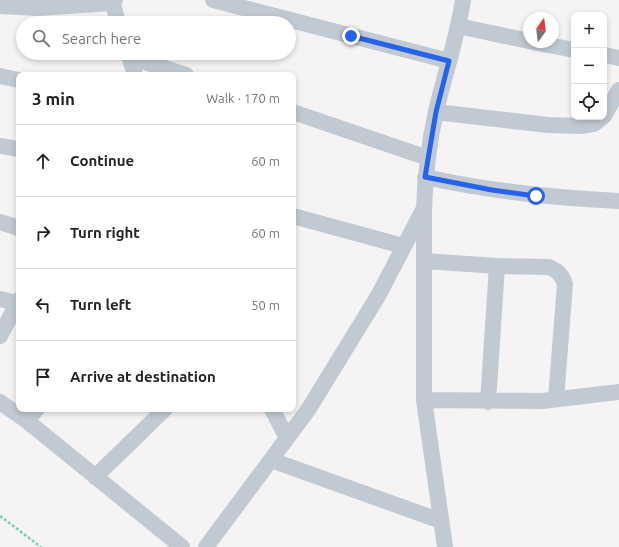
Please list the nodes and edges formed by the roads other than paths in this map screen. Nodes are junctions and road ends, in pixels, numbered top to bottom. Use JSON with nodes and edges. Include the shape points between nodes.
{"nodes":[{"id":1,"x":213,"y":0,"type":"edge"},
{"id":2,"x":462,"y":0,"type":"edge"},
{"id":3,"x":113,"y":1,"type":"edge"},
{"id":4,"x":0,"y":6,"type":"edge"},
{"id":5,"x":116,"y":16,"type":"edge"},
{"id":6,"x":275,"y":16,"type":"edge"},
{"id":7,"x":296,"y":21,"type":"edge"},
{"id":8,"x":458,"y":26,"type":"junction"},
{"id":9,"x":523,"y":40,"type":"edge"},
{"id":10,"x":559,"y":47,"type":"edge"},
{"id":11,"x":571,"y":49,"type":"edge"},
{"id":12,"x":607,"y":56,"type":"edge"},
{"id":13,"x":619,"y":58,"type":"edge"},
{"id":14,"x":130,"y":60,"type":"edge"},
{"id":15,"x":142,"y":60,"type":"edge"},
{"id":16,"x":449,"y":61,"type":"junction"},
{"id":17,"x":134,"y":72,"type":"edge"},
{"id":18,"x":177,"y":72,"type":"edge"},
{"id":19,"x":0,"y":76,"type":"edge"},
{"id":20,"x":16,"y":79,"type":"edge"},
{"id":21,"x":618,"y":96,"type":"edge"},
{"id":22,"x":436,"y":112,"type":"junction"},
{"id":23,"x":607,"y":112,"type":"edge"},
{"id":24,"x":296,"y":113,"type":"edge"},
{"id":25,"x":600,"y":120,"type":"edge"},
{"id":26,"x":0,"y":146,"type":"edge"},
{"id":27,"x":16,"y":149,"type":"edge"},
{"id":28,"x":428,"y":158,"type":"junction"},
{"id":29,"x":425,"y":177,"type":"junction"},
{"id":30,"x":619,"y":201,"type":"edge"},
{"id":31,"x":424,"y":209,"type":"junction"},
{"id":32,"x":296,"y":217,"type":"edge"},
{"id":33,"x":0,"y":222,"type":"edge"},
{"id":34,"x":16,"y":227,"type":"edge"},
{"id":35,"x":403,"y":246,"type":"junction"},
{"id":36,"x":425,"y":261,"type":"junction"},
{"id":37,"x":497,"y":266,"type":"junction"},
{"id":38,"x":0,"y":299,"type":"edge"},
{"id":39,"x":16,"y":302,"type":"edge"},
{"id":40,"x":16,"y":306,"type":"edge"},
{"id":41,"x":0,"y":336,"type":"edge"},
{"id":42,"x":619,"y":392,"type":"edge"},
{"id":43,"x":556,"y":399,"type":"junction"},
{"id":44,"x":424,"y":400,"type":"junction"},
{"id":45,"x":0,"y":402,"type":"edge"},
{"id":46,"x":488,"y":402,"type":"junction"},
{"id":47,"x":16,"y":408,"type":"edge"},
{"id":48,"x":163,"y":412,"type":"edge"},
{"id":49,"x":274,"y":412,"type":"edge"},
{"id":50,"x":32,"y":415,"type":"edge"},
{"id":51,"x":287,"y":438,"type":"junction"},
{"id":52,"x":271,"y":460,"type":"junction"},
{"id":53,"x":96,"y":477,"type":"junction"},
{"id":54,"x":441,"y":522,"type":"junction"},
{"id":55,"x":182,"y":547,"type":"edge"},
{"id":56,"x":206,"y":547,"type":"edge"},
{"id":57,"x":445,"y":547,"type":"edge"}],
"edges":[{"from":1,"to":6,"type":"street"},
{"from":2,"to":8,"type":"street"},
{"from":3,"to":4,"type":"street","via":[[37,8]]},
{"from":3,"to":5,"type":"street"},
{"from":7,"to":16,"type":"street"},
{"from":8,"to":9,"type":"street"},
{"from":8,"to":16,"type":"street"},
{"from":10,"to":11,"type":"street"},
{"from":12,"to":13,"type":"street"},
{"from":14,"to":17,"type":"street"},
{"from":15,"to":18,"type":"street"},
{"from":16,"to":22,"type":"street"},
{"from":19,"to":20,"type":"street"},
{"from":21,"to":23,"type":"street"},
{"from":22,"to":25,"type":"street","via":[[548,125],[584,126]]},
{"from":22,"to":28,"type":"street"},
{"from":24,"to":28,"type":"street"},
{"from":26,"to":27,"type":"street"},
{"from":28,"to":29,"type":"street"},
{"from":29,"to":30,"type":"street","via":[[536,196]]},
{"from":29,"to":31,"type":"street"},
{"from":31,"to":35,"type":"street"},
{"from":31,"to":36,"type":"street"},
{"from":32,"to":35,"type":"street"},
{"from":33,"to":34,"type":"street"},
{"from":35,"to":51,"type":"street","via":[[378,296],[342,356]]},
{"from":36,"to":37,"type":"street"},
{"from":36,"to":44,"type":"street"},
{"from":37,"to":43,"type":"street","via":[[549,267],[562,276],[565,284]]},
{"from":37,"to":46,"type":"street"},
{"from":38,"to":39,"type":"street"},
{"from":40,"to":41,"type":"street"},
{"from":42,"to":43,"type":"street"},
{"from":43,"to":46,"type":"street"},
{"from":44,"to":46,"type":"street"},
{"from":44,"to":54,"type":"street"},
{"from":45,"to":47,"type":"street"},
{"from":48,"to":53,"type":"street"},
{"from":49,"to":51,"type":"street"},
{"from":50,"to":53,"type":"street"},
{"from":51,"to":52,"type":"street"},
{"from":52,"to":54,"type":"street"},
{"from":52,"to":56,"type":"street"},
{"from":53,"to":55,"type":"street"},
{"from":54,"to":57,"type":"street"}]}
